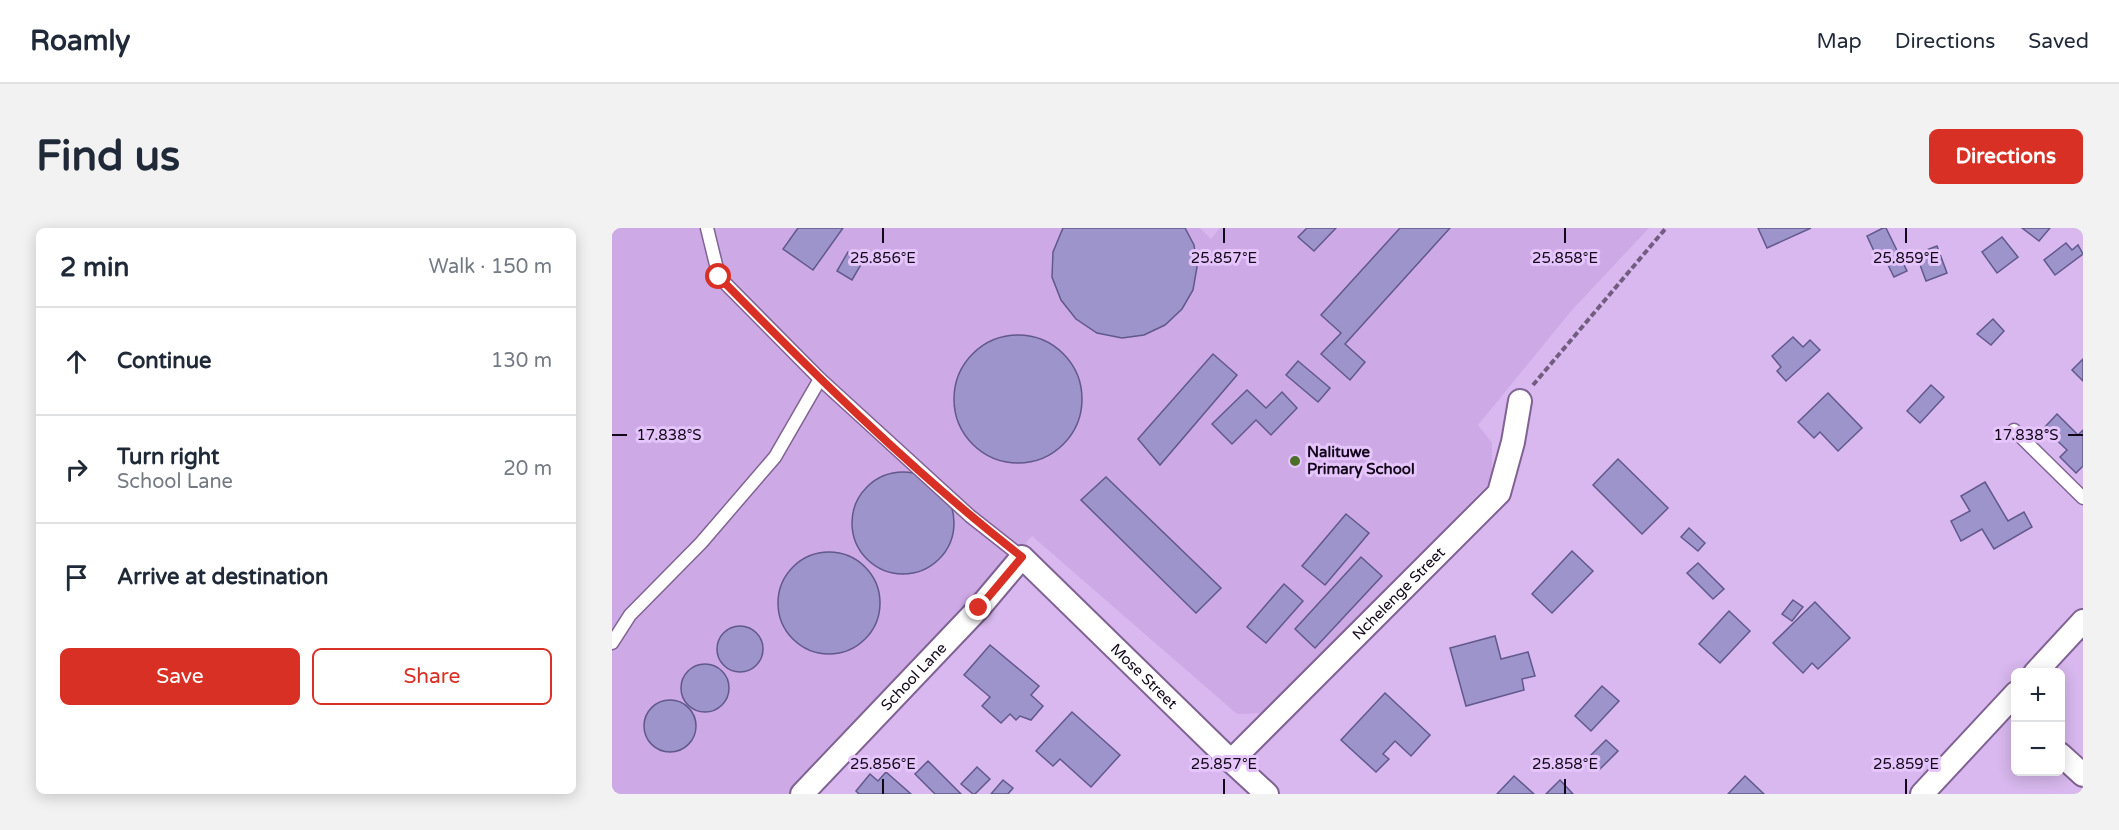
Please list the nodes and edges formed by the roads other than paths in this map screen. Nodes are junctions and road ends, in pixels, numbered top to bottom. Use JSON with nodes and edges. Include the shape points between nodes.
{"nodes":[{"id":1,"x":707,"y":228,"type":"edge"},
{"id":2,"x":820,"y":379,"type":"junction"},
{"id":3,"x":1520,"y":401,"type":"road end"},
{"id":4,"x":2014,"y":430,"type":"dead end"},
{"id":5,"x":2083,"y":498,"type":"edge"},
{"id":6,"x":1022,"y":557,"type":"junction"},
{"id":7,"x":2083,"y":621,"type":"edge"},
{"id":8,"x":612,"y":643,"type":"edge"},
{"id":9,"x":2039,"y":668,"type":"edge"},
{"id":10,"x":2011,"y":704,"type":"edge"},
{"id":11,"x":2065,"y":758,"type":"edge"},
{"id":12,"x":1231,"y":761,"type":"junction"},
{"id":13,"x":2083,"y":775,"type":"edge"},
{"id":14,"x":802,"y":794,"type":"edge"},
{"id":15,"x":1267,"y":794,"type":"edge"},
{"id":16,"x":1922,"y":794,"type":"edge"}],
"edges":[{"from":1,"to":2,"type":"lane","via":[[719,277]]},
{"from":2,"to":6,"type":"lane","via":[[970,516]]},
{"from":2,"to":8,"type":"lane","via":[[775,457],[701,543],[630,615]]},
{"from":3,"to":12,"type":"street","name":"Nchelenge Street","via":[[1499,494]]},
{"from":4,"to":5,"type":"lane"},
{"from":6,"to":12,"type":"street","name":"Mose Street"},
{"from":6,"to":14,"type":"street","name":"School Lane","via":[[979,608]]},
{"from":7,"to":9,"type":"street"},
{"from":10,"to":16,"type":"street"},
{"from":11,"to":13,"type":"street"},
{"from":12,"to":15,"type":"street","name":"Mose Street"}]}
